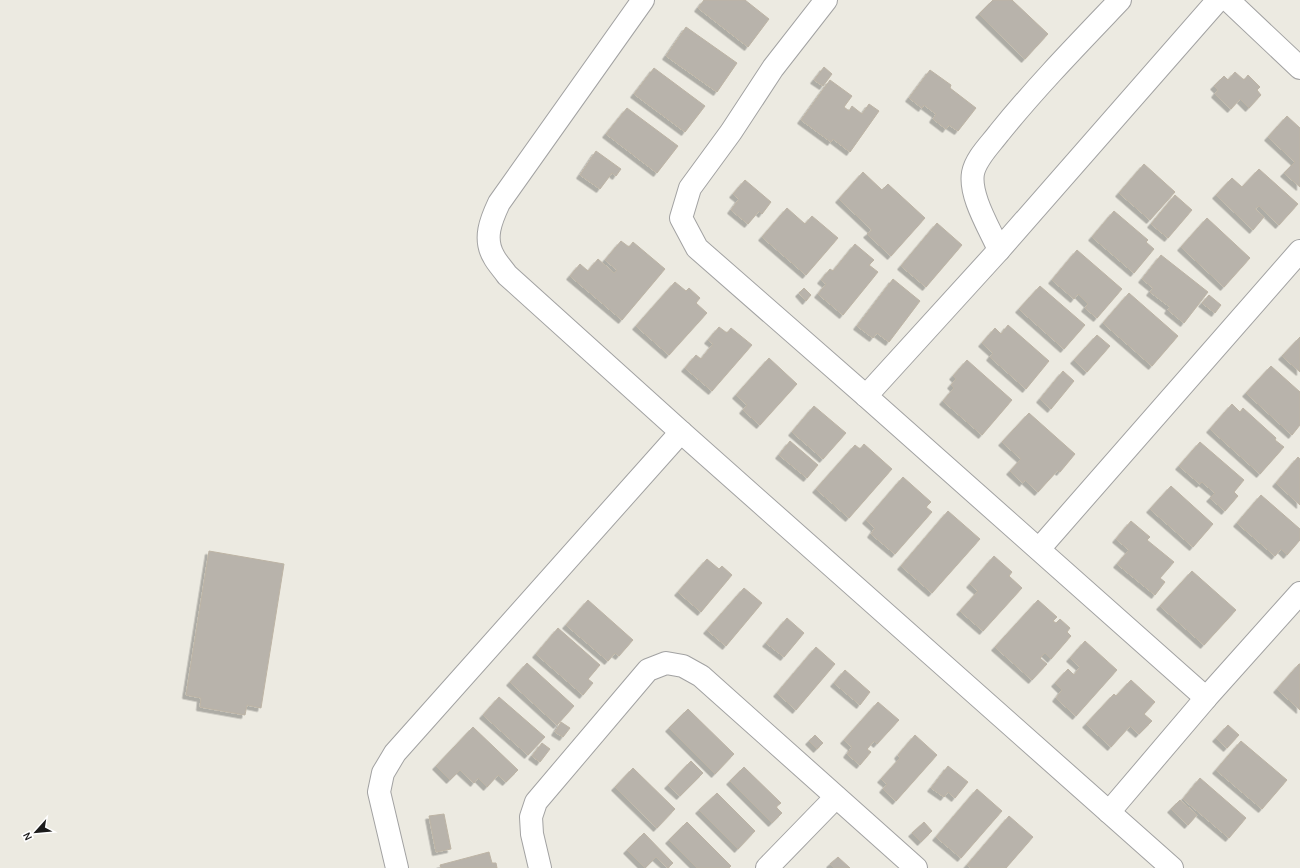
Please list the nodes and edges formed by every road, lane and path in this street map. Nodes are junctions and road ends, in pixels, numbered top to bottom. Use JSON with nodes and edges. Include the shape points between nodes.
{"nodes":[{"id":1,"x":643,"y":0,"type":"edge"},
{"id":2,"x":826,"y":0,"type":"edge"},
{"id":3,"x":1120,"y":0,"type":"edge"},
{"id":4,"x":1218,"y":0,"type":"edge"},
{"id":5,"x":1228,"y":0,"type":"edge"},
{"id":6,"x":1300,"y":68,"type":"edge"},
{"id":7,"x":999,"y":250,"type":"junction"},
{"id":8,"x":1300,"y":251,"type":"edge"},
{"id":9,"x":866,"y":396,"type":"junction"},
{"id":10,"x":681,"y":432,"type":"junction"},
{"id":11,"x":1039,"y":549,"type":"junction"},
{"id":12,"x":1300,"y":593,"type":"edge"},
{"id":13,"x":1206,"y":698,"type":"junction"},
{"id":14,"x":836,"y":797,"type":"junction"},
{"id":15,"x":1109,"y":812,"type":"junction"},
{"id":16,"x":397,"y":868,"type":"edge"},
{"id":17,"x":540,"y":868,"type":"edge"},
{"id":18,"x":767,"y":868,"type":"edge"},
{"id":19,"x":916,"y":868,"type":"edge"},
{"id":20,"x":1172,"y":868,"type":"edge"}],
"edges":[{"from":1,"to":10,"type":"street","via":[[499,203],[491,220],[488,238],[493,256],[507,275]]},
{"from":2,"to":9,"type":"street","via":[[774,68],[690,188],[681,218],[697,248]]},
{"from":3,"to":7,"type":"street","via":[[1052,72],[980,157],[973,173],[972,188]]},
{"from":4,"to":7,"type":"street"},
{"from":5,"to":6,"type":"street"},
{"from":7,"to":9,"type":"street"},
{"from":8,"to":11,"type":"street"},
{"from":9,"to":11,"type":"street"},
{"from":10,"to":15,"type":"street"},
{"from":10,"to":16,"type":"street","via":[[395,753],[383,773],[379,792]]},
{"from":11,"to":13,"type":"street"},
{"from":12,"to":13,"type":"street"},
{"from":13,"to":15,"type":"street"},
{"from":14,"to":17,"type":"street","via":[[701,676],[683,666],[666,663],[648,670],[536,802],[531,817],[532,834]]},
{"from":14,"to":18,"type":"street"},
{"from":14,"to":19,"type":"street"},
{"from":15,"to":20,"type":"street"}]}
